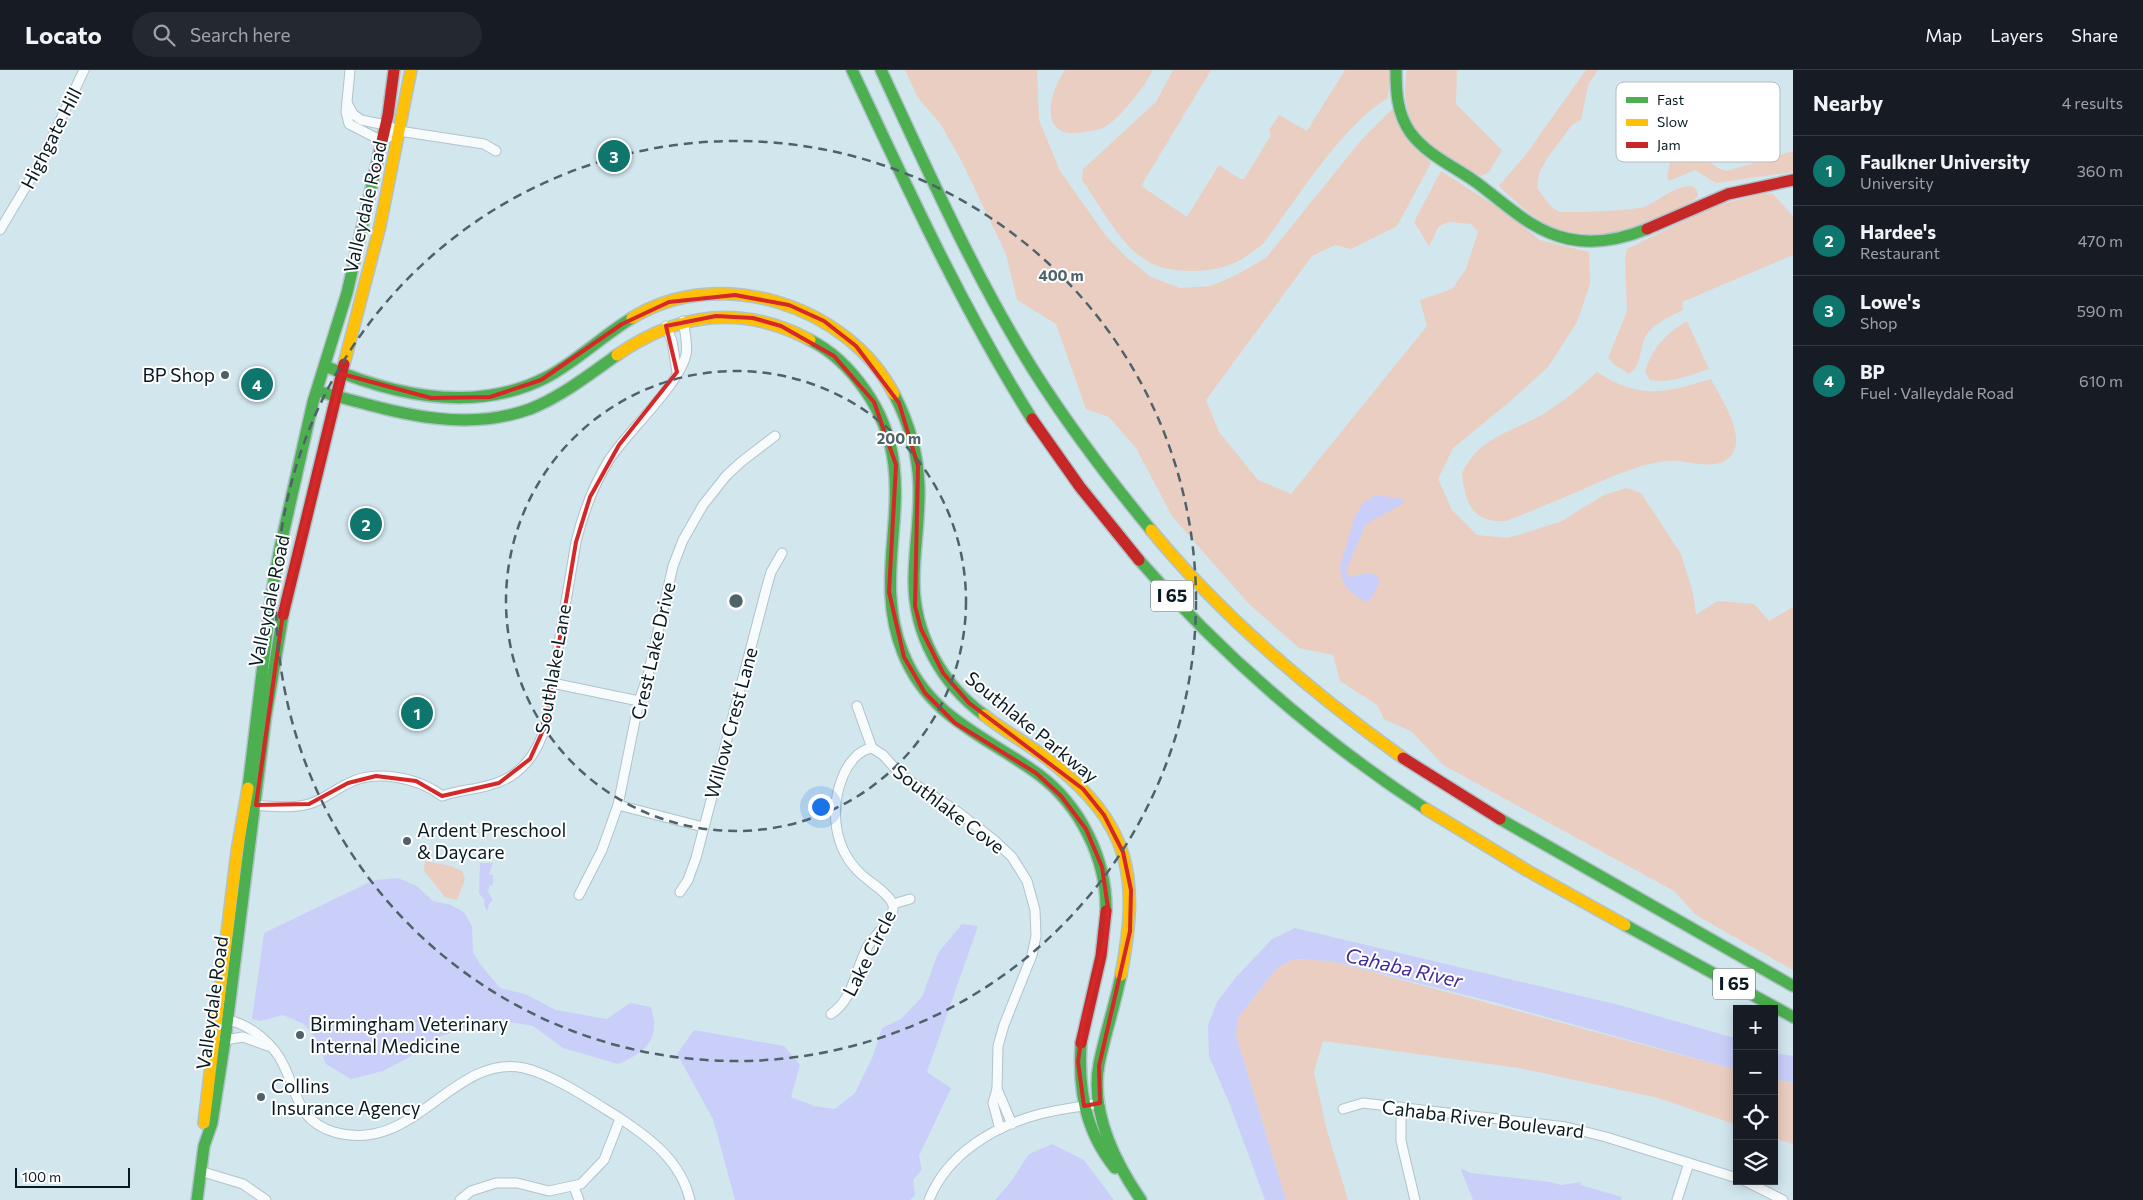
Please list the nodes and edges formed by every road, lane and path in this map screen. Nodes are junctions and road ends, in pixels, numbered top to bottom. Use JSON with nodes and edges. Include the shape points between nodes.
{"nodes":[{"id":1,"x":84,"y":70,"type":"edge"},
{"id":2,"x":350,"y":70,"type":"edge"},
{"id":3,"x":394,"y":70,"type":"edge"},
{"id":4,"x":411,"y":70,"type":"edge"},
{"id":5,"x":852,"y":70,"type":"edge"},
{"id":6,"x":881,"y":70,"type":"edge"},
{"id":7,"x":1396,"y":70,"type":"edge"},
{"id":8,"x":347,"y":104,"type":"junction"},
{"id":9,"x":386,"y":125,"type":"junction"},
{"id":10,"x":400,"y":131,"type":"junction"},
{"id":11,"x":382,"y":141,"type":"junction"},
{"id":12,"x":496,"y":151,"type":"dead end"},
{"id":13,"x":1793,"y":180,"type":"edge"},
{"id":14,"x":0,"y":230,"type":"edge"},
{"id":15,"x":669,"y":302,"type":"junction"},
{"id":16,"x":675,"y":324,"type":"junction"},
{"id":17,"x":326,"y":366,"type":"junction"},
{"id":18,"x":677,"y":372,"type":"junction"},
{"id":19,"x":342,"y":374,"type":"junction"},
{"id":20,"x":317,"y":391,"type":"junction"},
{"id":21,"x":336,"y":396,"type":"junction"},
{"id":22,"x":775,"y":436,"type":"dead end"},
{"id":23,"x":782,"y":553,"type":"dead end"},
{"id":24,"x":552,"y":683,"type":"junction"},
{"id":25,"x":639,"y":701,"type":"junction"},
{"id":26,"x":857,"y":706,"type":"dead end"},
{"id":27,"x":872,"y":748,"type":"junction"},
{"id":28,"x":251,"y":805,"type":"junction"},
{"id":29,"x":618,"y":805,"type":"junction"},
{"id":30,"x":703,"y":827,"type":"junction"},
{"id":31,"x":680,"y":892,"type":"dead end"},
{"id":32,"x":579,"y":895,"type":"dead end"},
{"id":33,"x":910,"y":899,"type":"dead end"},
{"id":34,"x":893,"y":904,"type":"junction"},
{"id":35,"x":1793,"y":986,"type":"edge"},
{"id":36,"x":831,"y":1014,"type":"dead end"},
{"id":37,"x":1793,"y":1017,"type":"edge"},
{"id":38,"x":228,"y":1020,"type":"junction"},
{"id":39,"x":216,"y":1030,"type":"junction"},
{"id":40,"x":225,"y":1040,"type":"junction"},
{"id":41,"x":268,"y":1046,"type":"junction"},
{"id":42,"x":997,"y":1089,"type":"junction"},
{"id":43,"x":1100,"y":1102,"type":"junction"},
{"id":44,"x":1084,"y":1106,"type":"junction"},
{"id":45,"x":1401,"y":1107,"type":"junction"},
{"id":46,"x":1344,"y":1109,"type":"dead end"},
{"id":47,"x":620,"y":1119,"type":"junction"},
{"id":48,"x":1012,"y":1124,"type":"junction"},
{"id":49,"x":1000,"y":1129,"type":"junction"},
{"id":50,"x":204,"y":1146,"type":"junction"},
{"id":51,"x":1689,"y":1163,"type":"junction"},
{"id":52,"x":200,"y":1171,"type":"junction"},
{"id":53,"x":1733,"y":1177,"type":"edge"},
{"id":54,"x":1125,"y":1178,"type":"junction"},
{"id":55,"x":1752,"y":1185,"type":"edge"},
{"id":56,"x":574,"y":1187,"type":"junction"},
{"id":57,"x":196,"y":1200,"type":"edge"},
{"id":58,"x":266,"y":1200,"type":"edge"},
{"id":59,"x":460,"y":1200,"type":"edge"},
{"id":60,"x":579,"y":1200,"type":"edge"},
{"id":61,"x":690,"y":1200,"type":"edge"},
{"id":62,"x":929,"y":1200,"type":"edge"},
{"id":63,"x":1141,"y":1200,"type":"edge"},
{"id":64,"x":1415,"y":1200,"type":"edge"},
{"id":65,"x":1677,"y":1200,"type":"edge"},
{"id":66,"x":1783,"y":1200,"type":"edge"}],
"edges":[{"from":1,"to":14,"type":"street","name":"Highgate Hill","via":[[40,163]]},
{"from":2,"to":8,"type":"street"},
{"from":3,"to":9,"type":"main road","name":"Valleydale Road"},
{"from":4,"to":10,"type":"main road","name":"Valleydale Road"},
{"from":5,"to":37,"type":"main road","number":"I 65","via":[[953,278],[1003,372],[1095,506],[1175,600],[1264,686],[1374,774],[1491,849]]},
{"from":6,"to":35,"type":"main road","number":"I 65","via":[[975,264],[1045,388],[1125,498],[1208,593],[1328,702],[1410,763],[1464,798]]},
{"from":7,"to":13,"type":"main road","via":[[1395,90],[1402,118],[1427,152],[1478,183],[1528,222],[1568,240],[1597,243],[1621,240],[1722,196]]},
{"from":8,"to":9,"type":"street","via":[[361,120]]},
{"from":8,"to":11,"type":"street","via":[[349,124]]},
{"from":9,"to":10,"type":"street"},
{"from":9,"to":11,"type":"main road","name":"Valleydale Road"},
{"from":10,"to":11,"type":"street"},
{"from":10,"to":12,"type":"street","via":[[484,144]]},
{"from":10,"to":19,"type":"main road","name":"Valleydale Road","via":[[380,226]]},
{"from":11,"to":17,"type":"main road","name":"Valleydale Road"},
{"from":15,"to":16,"type":"main road"},
{"from":15,"to":19,"type":"main road","name":"Southlake Parkway","via":[[622,324],[541,380],[503,394],[474,399],[438,399]]},
{"from":15,"to":43,"type":"main road","name":"Southlake Parkway","via":[[735,295],[771,300],[802,310],[824,321],[856,346],[880,373],[896,398],[911,433],[918,466],[913,588],[918,621],[933,655],[953,687],[969,704],[1052,762],[1083,789],[1104,815],[1123,852],[1132,890],[1130,931],[1099,1066]]},
{"from":16,"to":18,"type":"street","via":[[672,341]]},
{"from":16,"to":18,"type":"street","name":"Southlake Lane","via":[[687,346]]},
{"from":16,"to":21,"type":"main road","name":"Southlake Parkway","via":[[630,344],[548,400],[495,418],[429,419]]},
{"from":16,"to":44,"type":"main road","name":"Southlake Parkway","via":[[735,317],[767,321],[794,331],[834,356],[858,379],[874,402],[888,434],[896,465],[897,494],[889,592],[897,635],[907,662],[926,693],[955,723],[1036,773],[1061,796],[1086,829],[1102,868],[1108,908],[1105,942],[1078,1053]]},
{"from":17,"to":19,"type":"main road","name":"Southlake Parkway"},
{"from":17,"to":20,"type":"main road","name":"Valleydale Road"},
{"from":18,"to":24,"type":"street","name":"Southlake Lane","via":[[620,445],[590,498],[576,542]]},
{"from":19,"to":21,"type":"main road","name":"Valleydale Road"},
{"from":20,"to":21,"type":"main road","name":"Southlake Parkway"},
{"from":20,"to":28,"type":"main road","name":"Valleydale Road","via":[[272,591]]},
{"from":21,"to":28,"type":"main road","name":"Valleydale Road","via":[[284,606]]},
{"from":22,"to":25,"type":"street","name":"Crest Lake Drive","via":[[726,476],[690,525],[673,566]]},
{"from":23,"to":30,"type":"street","name":"Willow Crest Lane","via":[[767,586]]},
{"from":24,"to":25,"type":"street"},
{"from":24,"to":28,"type":"street","name":"Southlake Lane","via":[[539,744],[522,767],[499,782],[442,796],[416,781],[362,777],[309,804]]},
{"from":25,"to":29,"type":"street","name":"Crest Lake Drive"},
{"from":26,"to":27,"type":"street"},
{"from":27,"to":34,"type":"street","via":[[857,755],[845,772],[835,804],[836,827],[842,848],[852,865]]},
{"from":27,"to":42,"type":"street","name":"Southlake Cove","via":[[902,776],[994,840],[1012,857],[1027,881],[1035,910],[1034,948],[1000,1038]]},
{"from":28,"to":38,"type":"main road","name":"Valleydale Road"},
{"from":28,"to":39,"type":"main road","name":"Valleydale Road","via":[[237,851]]},
{"from":29,"to":30,"type":"street"},
{"from":29,"to":32,"type":"street","name":"Crest Lake Drive","via":[[602,850]]},
{"from":30,"to":31,"type":"street","name":"Willow Crest Lane","via":[[691,874]]},
{"from":33,"to":34,"type":"street","name":"Lake Circle"},
{"from":34,"to":36,"type":"street","name":"Lake Circle","via":[[892,915],[866,949],[846,1000]]},
{"from":38,"to":39,"type":"street"},
{"from":38,"to":40,"type":"main road","name":"Valleydale Road"},
{"from":38,"to":41,"type":"street","via":[[251,1028]]},
{"from":39,"to":40,"type":"street"},
{"from":39,"to":50,"type":"main road","name":"Valleydale Road","via":[[203,1131]]},
{"from":40,"to":41,"type":"street","via":[[243,1037]]},
{"from":40,"to":50,"type":"main road","name":"Valleydale Road","via":[[212,1123]]},
{"from":41,"to":47,"type":"street","via":[[282,1062],[306,1115],[326,1129],[343,1134],[372,1134],[400,1126],[470,1079],[486,1070],[500,1068],[523,1068],[535,1072]]},
{"from":42,"to":48,"type":"street","name":"Southlake Cove"},
{"from":42,"to":49,"type":"street","name":"Southlake Cove","via":[[993,1103]]},
{"from":43,"to":44,"type":"street"},
{"from":43,"to":54,"type":"main road","name":"Southlake Parkway","via":[[1107,1137]]},
{"from":44,"to":48,"type":"street"},
{"from":44,"to":54,"type":"main road","name":"Southlake Parkway","via":[[1088,1124],[1102,1152]]},
{"from":45,"to":46,"type":"street","name":"Cahaba River Boulevard","via":[[1363,1103]]},
{"from":45,"to":51,"type":"street","name":"Cahaba River Boulevard","via":[[1566,1126]]},
{"from":45,"to":64,"type":"street","via":[[1401,1141]]},
{"from":47,"to":56,"type":"street","via":[[598,1168]]},
{"from":47,"to":61,"type":"street","via":[[669,1157],[684,1180]]},
{"from":48,"to":49,"type":"street"},
{"from":49,"to":62,"type":"street","via":[[955,1160]]},
{"from":50,"to":52,"type":"main road","name":"Valleydale Road"},
{"from":51,"to":53,"type":"street","name":"Cahaba River Boulevard"},
{"from":51,"to":65,"type":"street"},
{"from":52,"to":57,"type":"main road","name":"Valleydale Road"},
{"from":52,"to":58,"type":"street","via":[[243,1184]]},
{"from":54,"to":63,"type":"main road","name":"Southlake Parkway"},
{"from":55,"to":66,"type":"street"},
{"from":56,"to":59,"type":"street","via":[[549,1191],[517,1183],[496,1182],[471,1191]]},
{"from":56,"to":60,"type":"street"}]}
